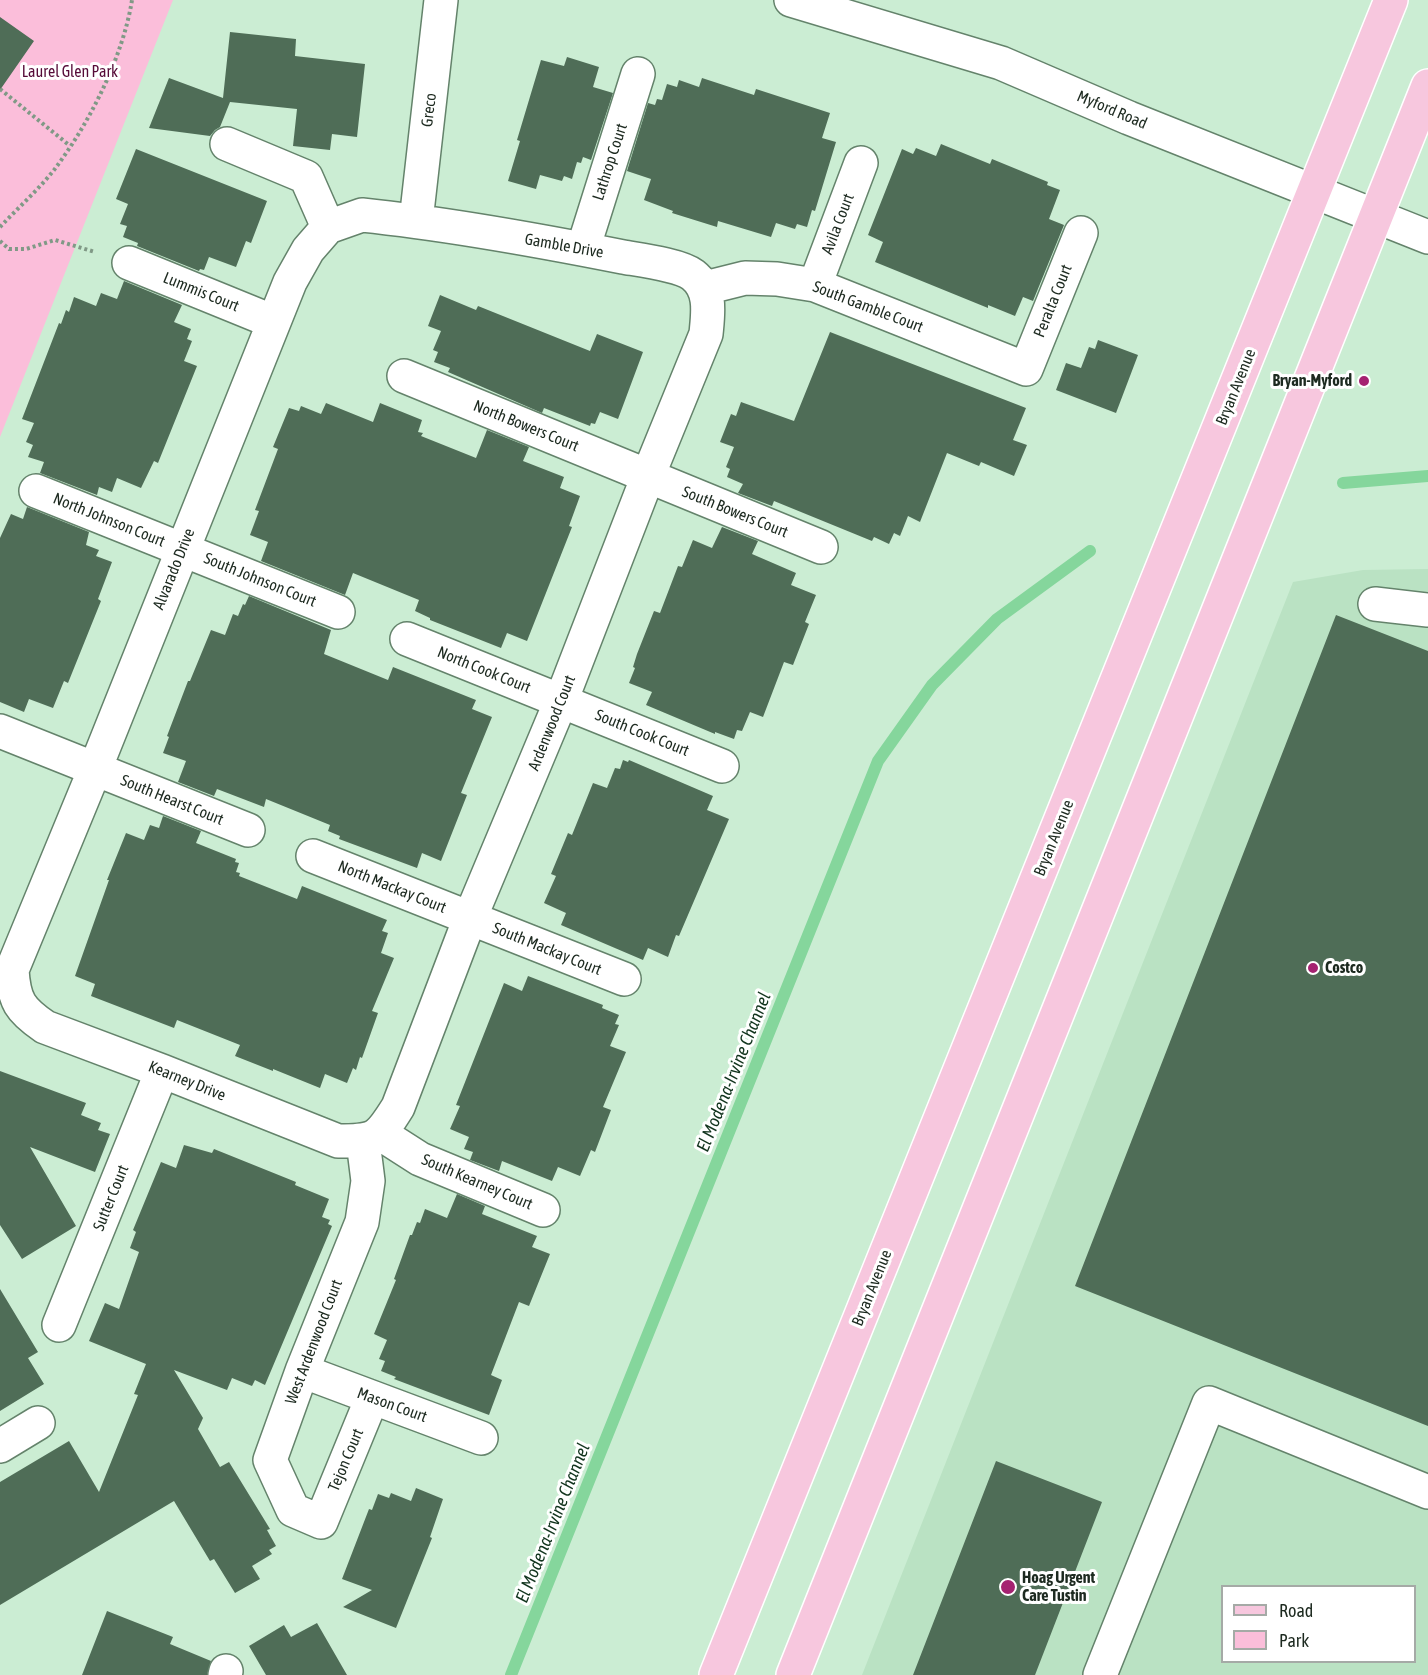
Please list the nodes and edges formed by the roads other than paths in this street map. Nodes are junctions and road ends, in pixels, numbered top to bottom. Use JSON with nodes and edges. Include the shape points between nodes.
{"nodes":[{"id":1,"x":441,"y":0,"type":"edge"},
{"id":2,"x":791,"y":0,"type":"edge"},
{"id":3,"x":1391,"y":0,"type":"edge"},
{"id":4,"x":638,"y":74,"type":"dead end"},
{"id":5,"x":1428,"y":86,"type":"edge"},
{"id":6,"x":227,"y":144,"type":"dead end"},
{"id":7,"x":861,"y":163,"type":"dead end"},
{"id":8,"x":1314,"y":193,"type":"junction"},
{"id":9,"x":1376,"y":218,"type":"junction"},
{"id":10,"x":416,"y":221,"type":"junction"},
{"id":11,"x":328,"y":227,"type":"junction"},
{"id":12,"x":1081,"y":233,"type":"dead end"},
{"id":13,"x":1428,"y":237,"type":"edge"},
{"id":14,"x":583,"y":249,"type":"junction"},
{"id":15,"x":129,"y":263,"type":"dead end"},
{"id":16,"x":815,"y":285,"type":"junction"},
{"id":17,"x":705,"y":288,"type":"junction"},
{"id":18,"x":274,"y":322,"type":"junction"},
{"id":19,"x":1026,"y":369,"type":"joint"},
{"id":20,"x":404,"y":376,"type":"dead end"},
{"id":21,"x":648,"y":476,"type":"junction"},
{"id":22,"x":36,"y":491,"type":"dead end"},
{"id":23,"x":821,"y":547,"type":"dead end"},
{"id":24,"x":182,"y":549,"type":"junction"},
{"id":25,"x":1375,"y":604,"type":"dead end"},
{"id":26,"x":1428,"y":610,"type":"edge"},
{"id":27,"x":339,"y":612,"type":"dead end"},
{"id":28,"x":406,"y":639,"type":"dead end"},
{"id":29,"x":561,"y":701,"type":"junction"},
{"id":30,"x":0,"y":731,"type":"edge"},
{"id":31,"x":722,"y":766,"type":"dead end"},
{"id":32,"x":95,"y":769,"type":"junction"},
{"id":33,"x":248,"y":830,"type":"dead end"},
{"id":34,"x":313,"y":856,"type":"dead end"},
{"id":35,"x":470,"y":918,"type":"junction"},
{"id":36,"x":624,"y":980,"type":"dead end"},
{"id":37,"x":10,"y":992,"type":"edge"},
{"id":38,"x":162,"y":1071,"type":"junction"},
{"id":39,"x":372,"y":1137,"type":"junction"},
{"id":40,"x":543,"y":1210,"type":"dead end"},
{"id":41,"x":59,"y":1325,"type":"dead end"},
{"id":42,"x":302,"y":1371,"type":"junction"},
{"id":43,"x":372,"y":1398,"type":"junction"},
{"id":44,"x":38,"y":1423,"type":"dead end"},
{"id":45,"x":481,"y":1438,"type":"dead end"},
{"id":46,"x":0,"y":1446,"type":"edge"},
{"id":47,"x":1428,"y":1492,"type":"edge"},
{"id":48,"x":321,"y":1522,"type":"joint"},
{"id":49,"x":716,"y":1675,"type":"edge"},
{"id":50,"x":793,"y":1675,"type":"edge"},
{"id":51,"x":1100,"y":1675,"type":"edge"}],
"edges":[{"from":1,"to":10,"type":"street","name":"Greco"},
{"from":2,"to":8,"type":"street","name":"Myford Road","via":[[1001,63]]},
{"from":3,"to":8,"type":"main road","name":"Bryan Avenue"},
{"from":4,"to":14,"type":"street","name":"Lathrop Court"},
{"from":5,"to":9,"type":"main road"},
{"from":6,"to":11,"type":"street","via":[[306,177]]},
{"from":7,"to":16,"type":"street","name":"Avila Court"},
{"from":8,"to":9,"type":"street","name":"Myford Road"},
{"from":8,"to":49,"type":"main road","name":"Bryan Avenue"},
{"from":9,"to":13,"type":"street","name":"Myford Road"},
{"from":9,"to":50,"type":"main road"},
{"from":10,"to":11,"type":"street","name":"Alvarado Drive","via":[[362,215]]},
{"from":10,"to":14,"type":"street","name":"Gamble Drive"},
{"from":11,"to":18,"type":"street","name":"Alvarado Drive","via":[[308,250]]},
{"from":12,"to":19,"type":"street","name":"Peralta Court"},
{"from":14,"to":17,"type":"street","name":"Gamble Drive","via":[[671,266],[692,274]]},
{"from":15,"to":18,"type":"street","name":"Lummis Court"},
{"from":16,"to":17,"type":"street","name":"South Gamble Court","via":[[745,278]]},
{"from":16,"to":19,"type":"street","name":"South Gamble Court"},
{"from":17,"to":21,"type":"street","name":"Ardenwood Court","via":[[709,310],[706,334]]},
{"from":18,"to":24,"type":"street","name":"Alvarado Drive"},
{"from":20,"to":21,"type":"street","name":"North Bowers Court"},
{"from":21,"to":23,"type":"street","name":"South Bowers Court"},
{"from":21,"to":29,"type":"street","name":"Ardenwood Court"},
{"from":22,"to":24,"type":"street","name":"North Johnson Court"},
{"from":24,"to":27,"type":"street","name":"South Johnson Court"},
{"from":24,"to":32,"type":"street","name":"Alvarado Drive"},
{"from":25,"to":26,"type":"street"},
{"from":28,"to":29,"type":"street","name":"North Cook Court"},
{"from":29,"to":31,"type":"street","name":"South Cook Court"},
{"from":29,"to":35,"type":"street","name":"Ardenwood Court"},
{"from":30,"to":32,"type":"street","name":"South Hearst Court"},
{"from":32,"to":33,"type":"street","name":"South Hearst Court"},
{"from":32,"to":37,"type":"street","name":"Alvarado Drive","via":[[12,970]]},
{"from":34,"to":35,"type":"street","name":"North Mackay Court"},
{"from":35,"to":36,"type":"street","name":"South Mackay Court"},
{"from":35,"to":39,"type":"street","name":"Ardenwood Court","via":[[398,1107]]},
{"from":37,"to":38,"type":"street","name":"Kearney Drive","via":[[29,1016],[45,1027]]},
{"from":38,"to":39,"type":"street","name":"Kearney Drive","via":[[338,1141]]},
{"from":38,"to":41,"type":"street","name":"Sutter Court"},
{"from":39,"to":40,"type":"street","name":"South Kearney Court"},
{"from":39,"to":42,"type":"street","name":"West Ardenwood Court","via":[[362,1222]]},
{"from":42,"to":43,"type":"street","name":"Mason Court"},
{"from":42,"to":48,"type":"street","name":"West Ardenwood Court","via":[[270,1460],[293,1510]]},
{"from":43,"to":45,"type":"street","name":"Mason Court"},
{"from":43,"to":48,"type":"street","name":"Tejon Court"},
{"from":44,"to":46,"type":"street"},
{"from":47,"to":51,"type":"street","via":[[1209,1403]]}]}
